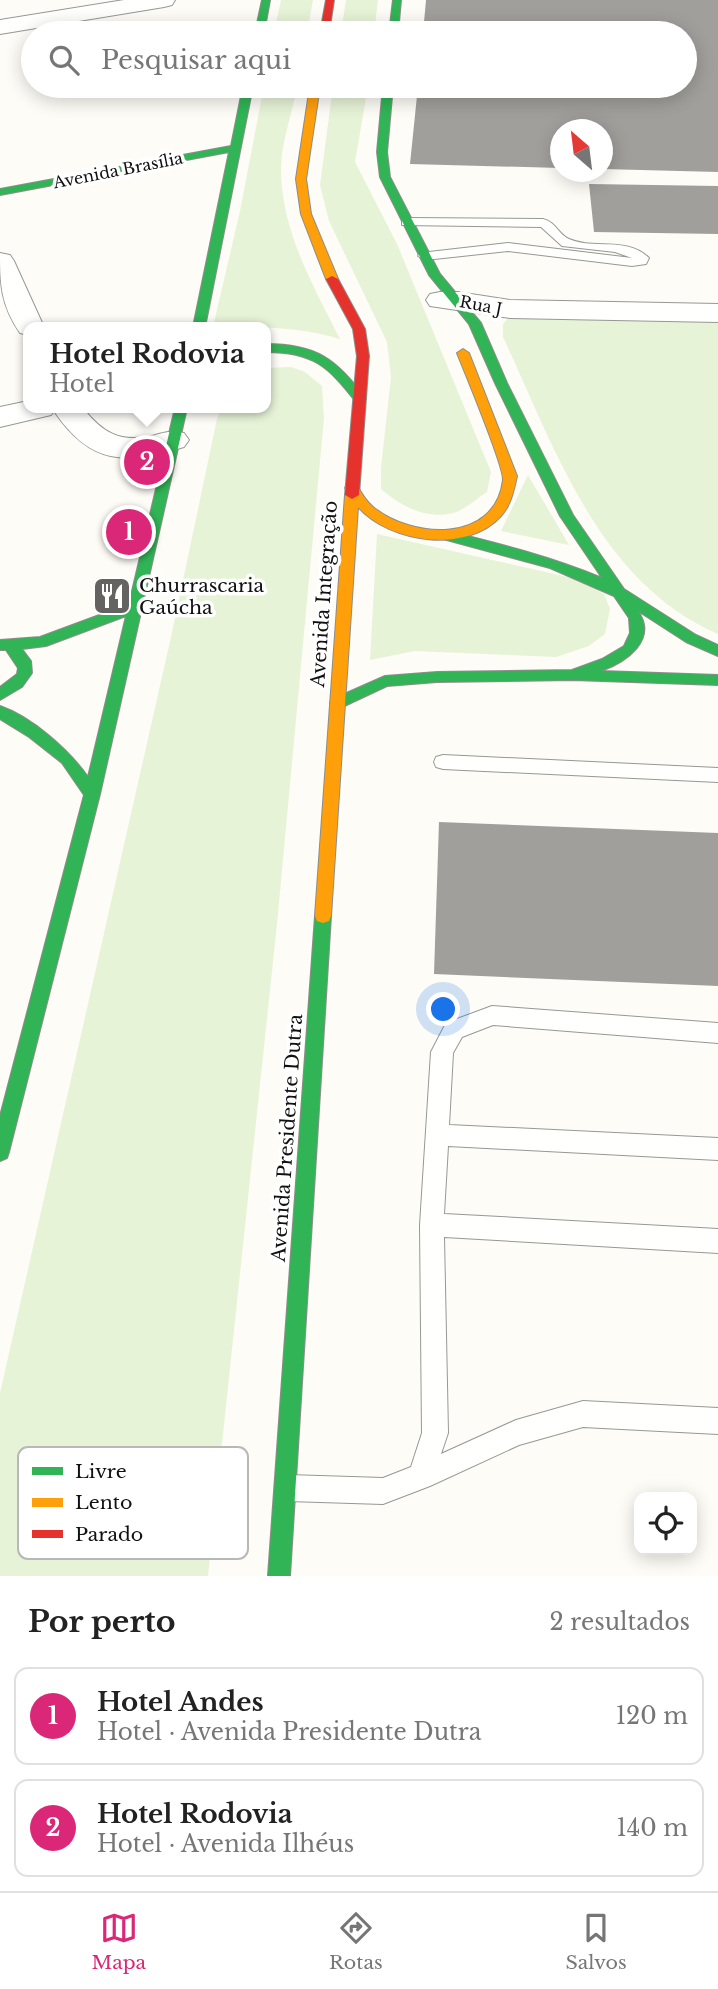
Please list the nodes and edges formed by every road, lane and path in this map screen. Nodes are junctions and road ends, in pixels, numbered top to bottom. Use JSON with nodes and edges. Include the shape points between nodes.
{"nodes":[{"id":1,"x":164,"y":0,"type":"edge"},
{"id":2,"x":266,"y":0,"type":"edge"},
{"id":3,"x":330,"y":0,"type":"edge"},
{"id":4,"x":397,"y":0,"type":"edge"},
{"id":5,"x":36,"y":21,"type":"edge"},
{"id":6,"x":262,"y":21,"type":"edge"},
{"id":7,"x":326,"y":21,"type":"edge"},
{"id":8,"x":395,"y":21,"type":"edge"},
{"id":9,"x":21,"y":24,"type":"edge"},
{"id":10,"x":0,"y":27,"type":"edge"},
{"id":11,"x":246,"y":98,"type":"edge"},
{"id":12,"x":313,"y":98,"type":"edge"},
{"id":13,"x":387,"y":98,"type":"edge"},
{"id":14,"x":236,"y":148,"type":"junction"},
{"id":15,"x":0,"y":192,"type":"edge"},
{"id":16,"x":407,"y":222,"type":"junction"},
{"id":17,"x":425,"y":256,"type":"junction"},
{"id":18,"x":0,"y":261,"type":"edge"},
{"id":19,"x":453,"y":312,"type":"junction"},
{"id":20,"x":718,"y":313,"type":"edge"},
{"id":21,"x":28,"y":322,"type":"edge"},
{"id":22,"x":199,"y":322,"type":"edge"},
{"id":23,"x":271,"y":347,"type":"edge"},
{"id":24,"x":360,"y":399,"type":"junction"},
{"id":25,"x":23,"y":412,"type":"edge"},
{"id":26,"x":71,"y":413,"type":"edge"},
{"id":27,"x":180,"y":413,"type":"edge"},
{"id":28,"x":0,"y":417,"type":"edge"},
{"id":29,"x":173,"y":440,"type":"junction"},
{"id":30,"x":352,"y":488,"type":"junction"},
{"id":31,"x":449,"y":536,"type":"junction"},
{"id":32,"x":618,"y":591,"type":"junction"},
{"id":33,"x":133,"y":608,"type":"junction"},
{"id":34,"x":6,"y":645,"type":"edge"},
{"id":35,"x":718,"y":651,"type":"edge"},
{"id":36,"x":573,"y":675,"type":"junction"},
{"id":37,"x":718,"y":680,"type":"edge"},
{"id":38,"x":0,"y":694,"type":"edge"},
{"id":39,"x":338,"y":703,"type":"junction"},
{"id":40,"x":0,"y":712,"type":"edge"},
{"id":41,"x":443,"y":762,"type":"dead end"},
{"id":42,"x":718,"y":775,"type":"edge"},
{"id":43,"x":92,"y":794,"type":"junction"},
{"id":44,"x":718,"y":1033,"type":"edge"},
{"id":45,"x":5,"y":1103,"type":"edge"},
{"id":46,"x":438,"y":1135,"type":"junction"},
{"id":47,"x":718,"y":1149,"type":"edge"},
{"id":48,"x":0,"y":1152,"type":"edge"},
{"id":49,"x":432,"y":1225,"type":"junction"},
{"id":50,"x":718,"y":1241,"type":"edge"},
{"id":51,"x":718,"y":1421,"type":"edge"},
{"id":52,"x":421,"y":1477,"type":"junction"},
{"id":53,"x":287,"y":1488,"type":"junction"},
{"id":54,"x":279,"y":1576,"type":"edge"}],
"edges":[{"from":1,"to":5,"type":"street"},
{"from":2,"to":6,"type":"main road"},
{"from":3,"to":7,"type":"main road"},
{"from":4,"to":8,"type":"main road"},
{"from":9,"to":10,"type":"street"},
{"from":11,"to":14,"type":"main road"},
{"from":12,"to":24,"type":"main road","via":[[301,179],[306,214],[327,269],[359,329],[363,356]]},
{"from":13,"to":16,"type":"main road","via":[[381,163]]},
{"from":14,"to":15,"type":"main road","name":"Avenida Brasília"},
{"from":14,"to":22,"type":"main road"},
{"from":16,"to":17,"type":"main road"},
{"from":16,"to":17,"type":"lane","via":[[543,223],[569,244],[613,248],[642,258],[632,262],[508,247]]},
{"from":17,"to":19,"type":"main road"},
{"from":18,"to":21,"type":"street"},
{"from":19,"to":20,"type":"street","name":"Rua J"},
{"from":19,"to":31,"type":"main road","via":[[510,476],[509,492],[490,519],[480,528]]},
{"from":19,"to":32,"type":"main road","via":[[501,383],[567,516]]},
{"from":23,"to":24,"type":"main road","via":[[319,353],[331,361]]},
{"from":24,"to":30,"type":"main road"},
{"from":25,"to":28,"type":"street"},
{"from":26,"to":29,"type":"street","via":[[86,433],[109,448]]},
{"from":27,"to":29,"type":"main road"},
{"from":29,"to":33,"type":"main road"},
{"from":30,"to":31,"type":"main road","via":[[363,506],[382,520],[420,533]]},
{"from":30,"to":39,"type":"main road","name":"Avenida Integração"},
{"from":31,"to":32,"type":"main road","via":[[518,553]]},
{"from":32,"to":35,"type":"main road","via":[[687,637]]},
{"from":32,"to":36,"type":"main road","via":[[636,618],[637,632],[630,649]]},
{"from":33,"to":34,"type":"main road","via":[[41,642]]},
{"from":33,"to":43,"type":"main road"},
{"from":34,"to":38,"type":"main road","via":[[25,659],[27,668],[20,682]]},
{"from":36,"to":37,"type":"main road"},
{"from":36,"to":39,"type":"main road","via":[[385,681]]},
{"from":39,"to":53,"type":"main road","name":"Avenida Presidente Dutra","via":[[298,1260]]},
{"from":40,"to":43,"type":"main road","via":[[67,759]]},
{"from":41,"to":42,"type":"lane"},
{"from":43,"to":45,"type":"main road"},
{"from":44,"to":46,"type":"lane","via":[[492,1015],[472,1021],[454,1030],[442,1052]]},
{"from":45,"to":48,"type":"main road"},
{"from":46,"to":47,"type":"lane"},
{"from":46,"to":49,"type":"lane"},
{"from":49,"to":50,"type":"lane"},
{"from":49,"to":52,"type":"lane","via":[[435,1433]]},
{"from":51,"to":52,"type":"lane","via":[[583,1415],[516,1433]]},
{"from":52,"to":53,"type":"lane","via":[[383,1491]]},
{"from":53,"to":54,"type":"main road","name":"Avenida Presidente Dutra"}]}
